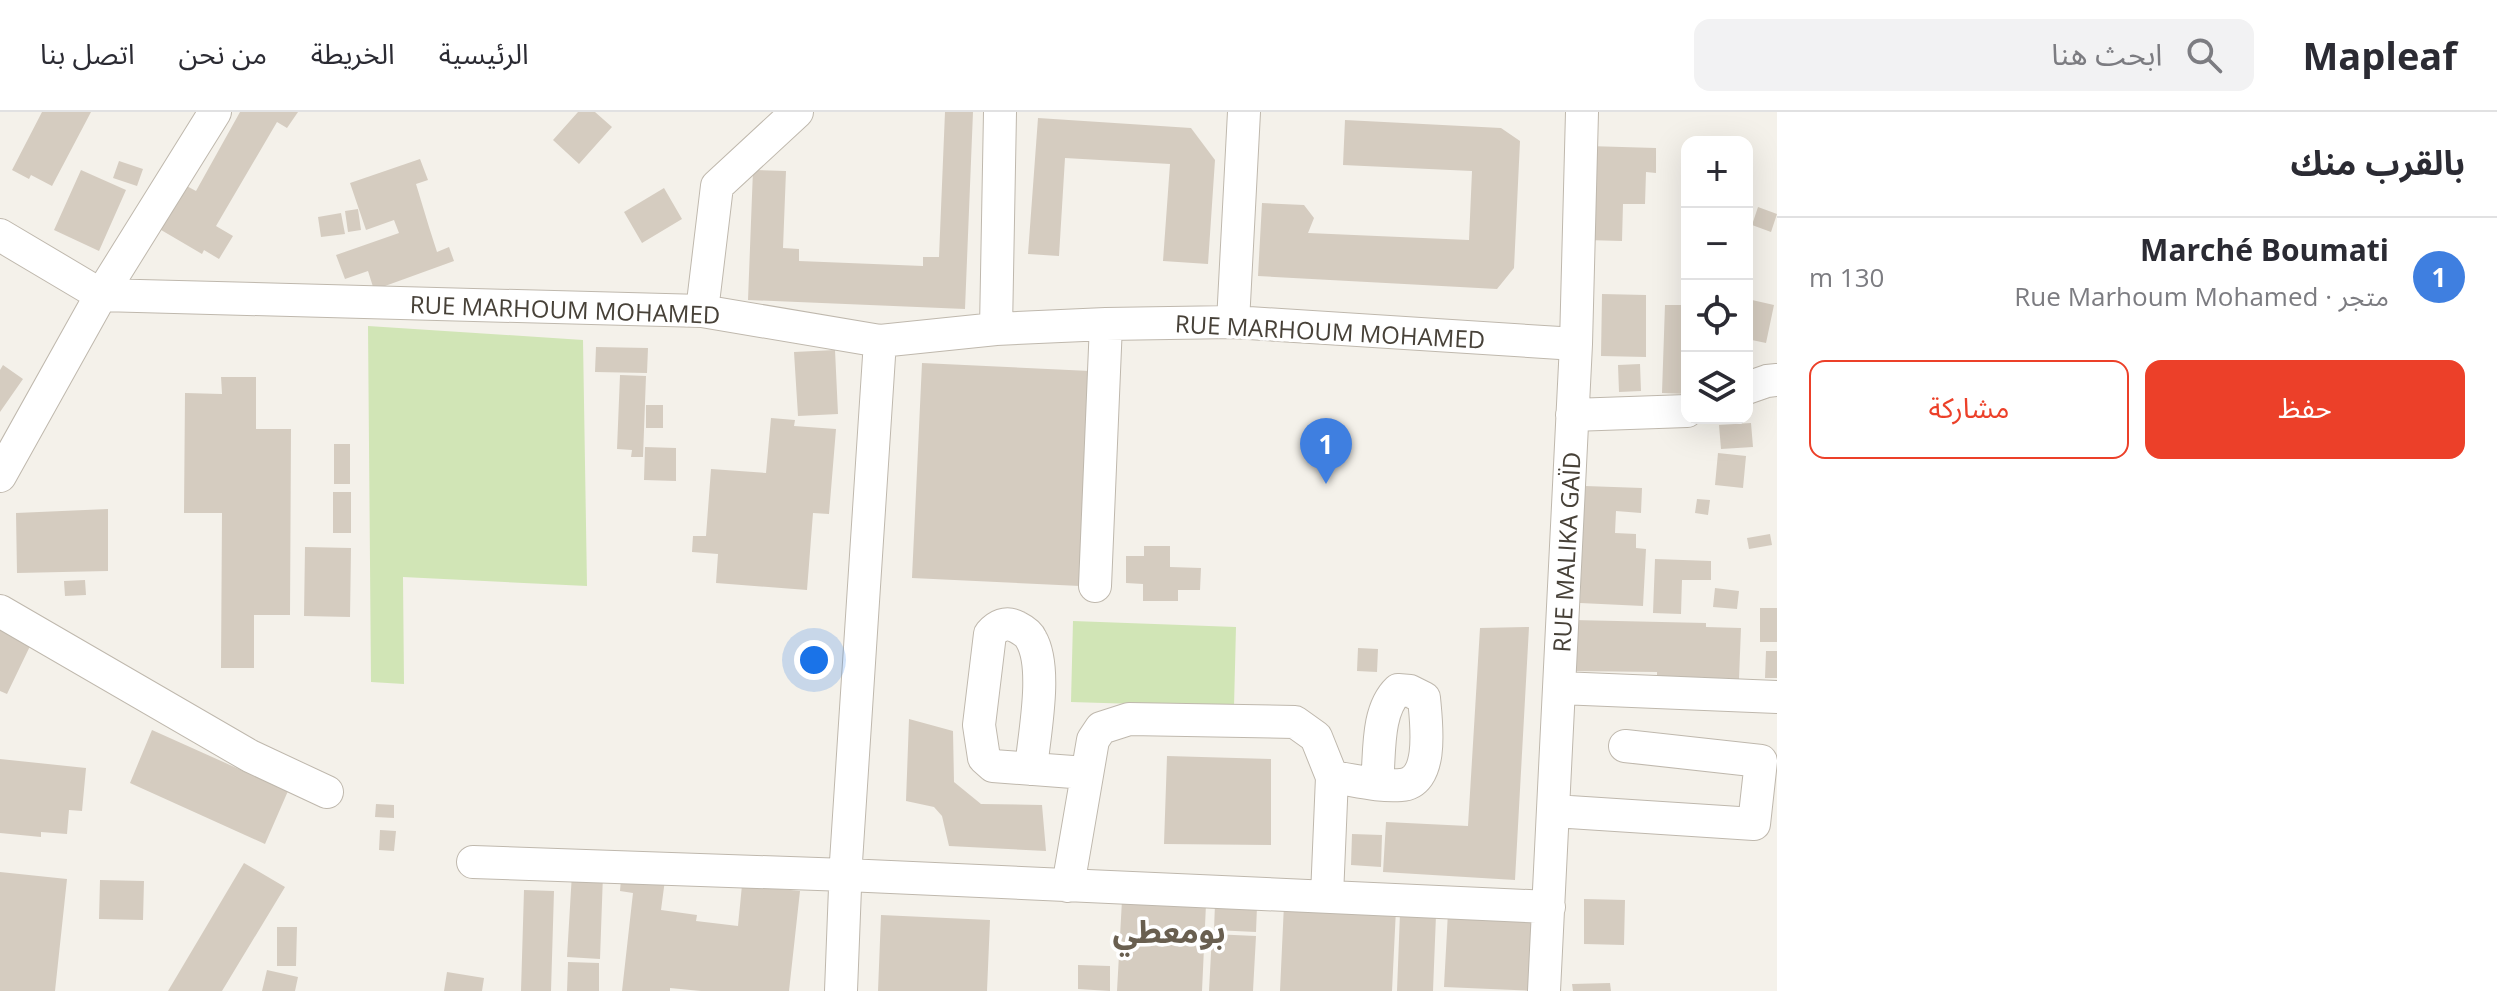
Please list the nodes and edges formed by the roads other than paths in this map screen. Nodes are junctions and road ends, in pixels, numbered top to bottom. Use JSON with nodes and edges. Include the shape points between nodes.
{"nodes":[{"id":1,"x":215,"y":112,"type":"edge"},
{"id":2,"x":797,"y":112,"type":"edge"},
{"id":3,"x":1000,"y":112,"type":"edge"},
{"id":4,"x":1244,"y":112,"type":"edge"},
{"id":5,"x":1582,"y":112,"type":"edge"},
{"id":6,"x":0,"y":235,"type":"edge"},
{"id":7,"x":101,"y":295,"type":"junction"},
{"id":8,"x":702,"y":311,"type":"junction"},
{"id":9,"x":1233,"y":322,"type":"junction"},
{"id":10,"x":1106,"y":324,"type":"junction"},
{"id":11,"x":996,"y":329,"type":"junction"},
{"id":12,"x":880,"y":341,"type":"junction"},
{"id":13,"x":1576,"y":344,"type":"junction"},
{"id":14,"x":1777,"y":380,"type":"edge"},
{"id":15,"x":1753,"y":386,"type":"edge"},
{"id":16,"x":1681,"y":411,"type":"edge"},
{"id":17,"x":1572,"y":415,"type":"junction"},
{"id":18,"x":0,"y":476,"type":"edge"},
{"id":19,"x":1095,"y":586,"type":"dead end"},
{"id":20,"x":0,"y":611,"type":"edge"},
{"id":21,"x":1560,"y":688,"type":"junction"},
{"id":22,"x":1777,"y":697,"type":"edge"},
{"id":23,"x":1625,"y":746,"type":"dead end"},
{"id":24,"x":1031,"y":769,"type":"dead end"},
{"id":25,"x":1086,"y":773,"type":"junction"},
{"id":26,"x":1332,"y":777,"type":"junction"},
{"id":27,"x":1377,"y":783,"type":"dead end"},
{"id":28,"x":327,"y":792,"type":"dead end"},
{"id":29,"x":1554,"y":811,"type":"junction"},
{"id":30,"x":473,"y":862,"type":"dead end"},
{"id":31,"x":846,"y":875,"type":"junction"},
{"id":32,"x":1068,"y":886,"type":"junction"},
{"id":33,"x":1327,"y":896,"type":"junction"},
{"id":34,"x":1549,"y":907,"type":"junction"},
{"id":35,"x":841,"y":991,"type":"edge"},
{"id":36,"x":1544,"y":991,"type":"edge"}],
"edges":[{"from":1,"to":7,"type":"street"},
{"from":2,"to":8,"type":"street","via":[[717,186]]},
{"from":3,"to":11,"type":"street"},
{"from":4,"to":9,"type":"street"},
{"from":5,"to":13,"type":"street","name":"RUE MALIKA GAÏD"},
{"from":6,"to":7,"type":"street","name":"RUE MARHOUM MOHAMED"},
{"from":7,"to":8,"type":"street","name":"RUE MARHOUM MOHAMED"},
{"from":7,"to":18,"type":"street"},
{"from":8,"to":12,"type":"street","name":"RUE MARHOUM MOHAMED"},
{"from":9,"to":10,"type":"street","name":"RUE MARHOUM MOHAMED"},
{"from":9,"to":13,"type":"street","name":"RUE MARHOUM MOHAMED"},
{"from":10,"to":11,"type":"street","name":"RUE MARHOUM MOHAMED"},
{"from":10,"to":19,"type":"street"},
{"from":11,"to":12,"type":"street","name":"RUE MARHOUM MOHAMED"},
{"from":12,"to":31,"type":"street"},
{"from":13,"to":17,"type":"street","name":"RUE MALIKA GAÏD"},
{"from":14,"to":15,"type":"street"},
{"from":16,"to":17,"type":"street"},
{"from":17,"to":21,"type":"street","name":"RUE MALIKA GAÏD"},
{"from":20,"to":28,"type":"street","via":[[250,756]]},
{"from":21,"to":22,"type":"street"},
{"from":21,"to":29,"type":"street","name":"RUE MALIKA GAÏD"},
{"from":23,"to":29,"type":"street","via":[[1761,761],[1754,824]]},
{"from":24,"to":25,"type":"street"},
{"from":25,"to":26,"type":"street","via":[[1101,728],[1129,719],[1295,722],[1316,737]]},
{"from":25,"to":32,"type":"street"},
{"from":26,"to":27,"type":"street"},
{"from":26,"to":33,"type":"street"},
{"from":29,"to":34,"type":"street","name":"RUE MALIKA GAÏD"},
{"from":30,"to":31,"type":"street"},
{"from":31,"to":32,"type":"street"},
{"from":31,"to":35,"type":"street"},
{"from":32,"to":33,"type":"street"},
{"from":33,"to":34,"type":"street"},
{"from":34,"to":36,"type":"street","name":"RUE MALIKA GAÏD"}]}
